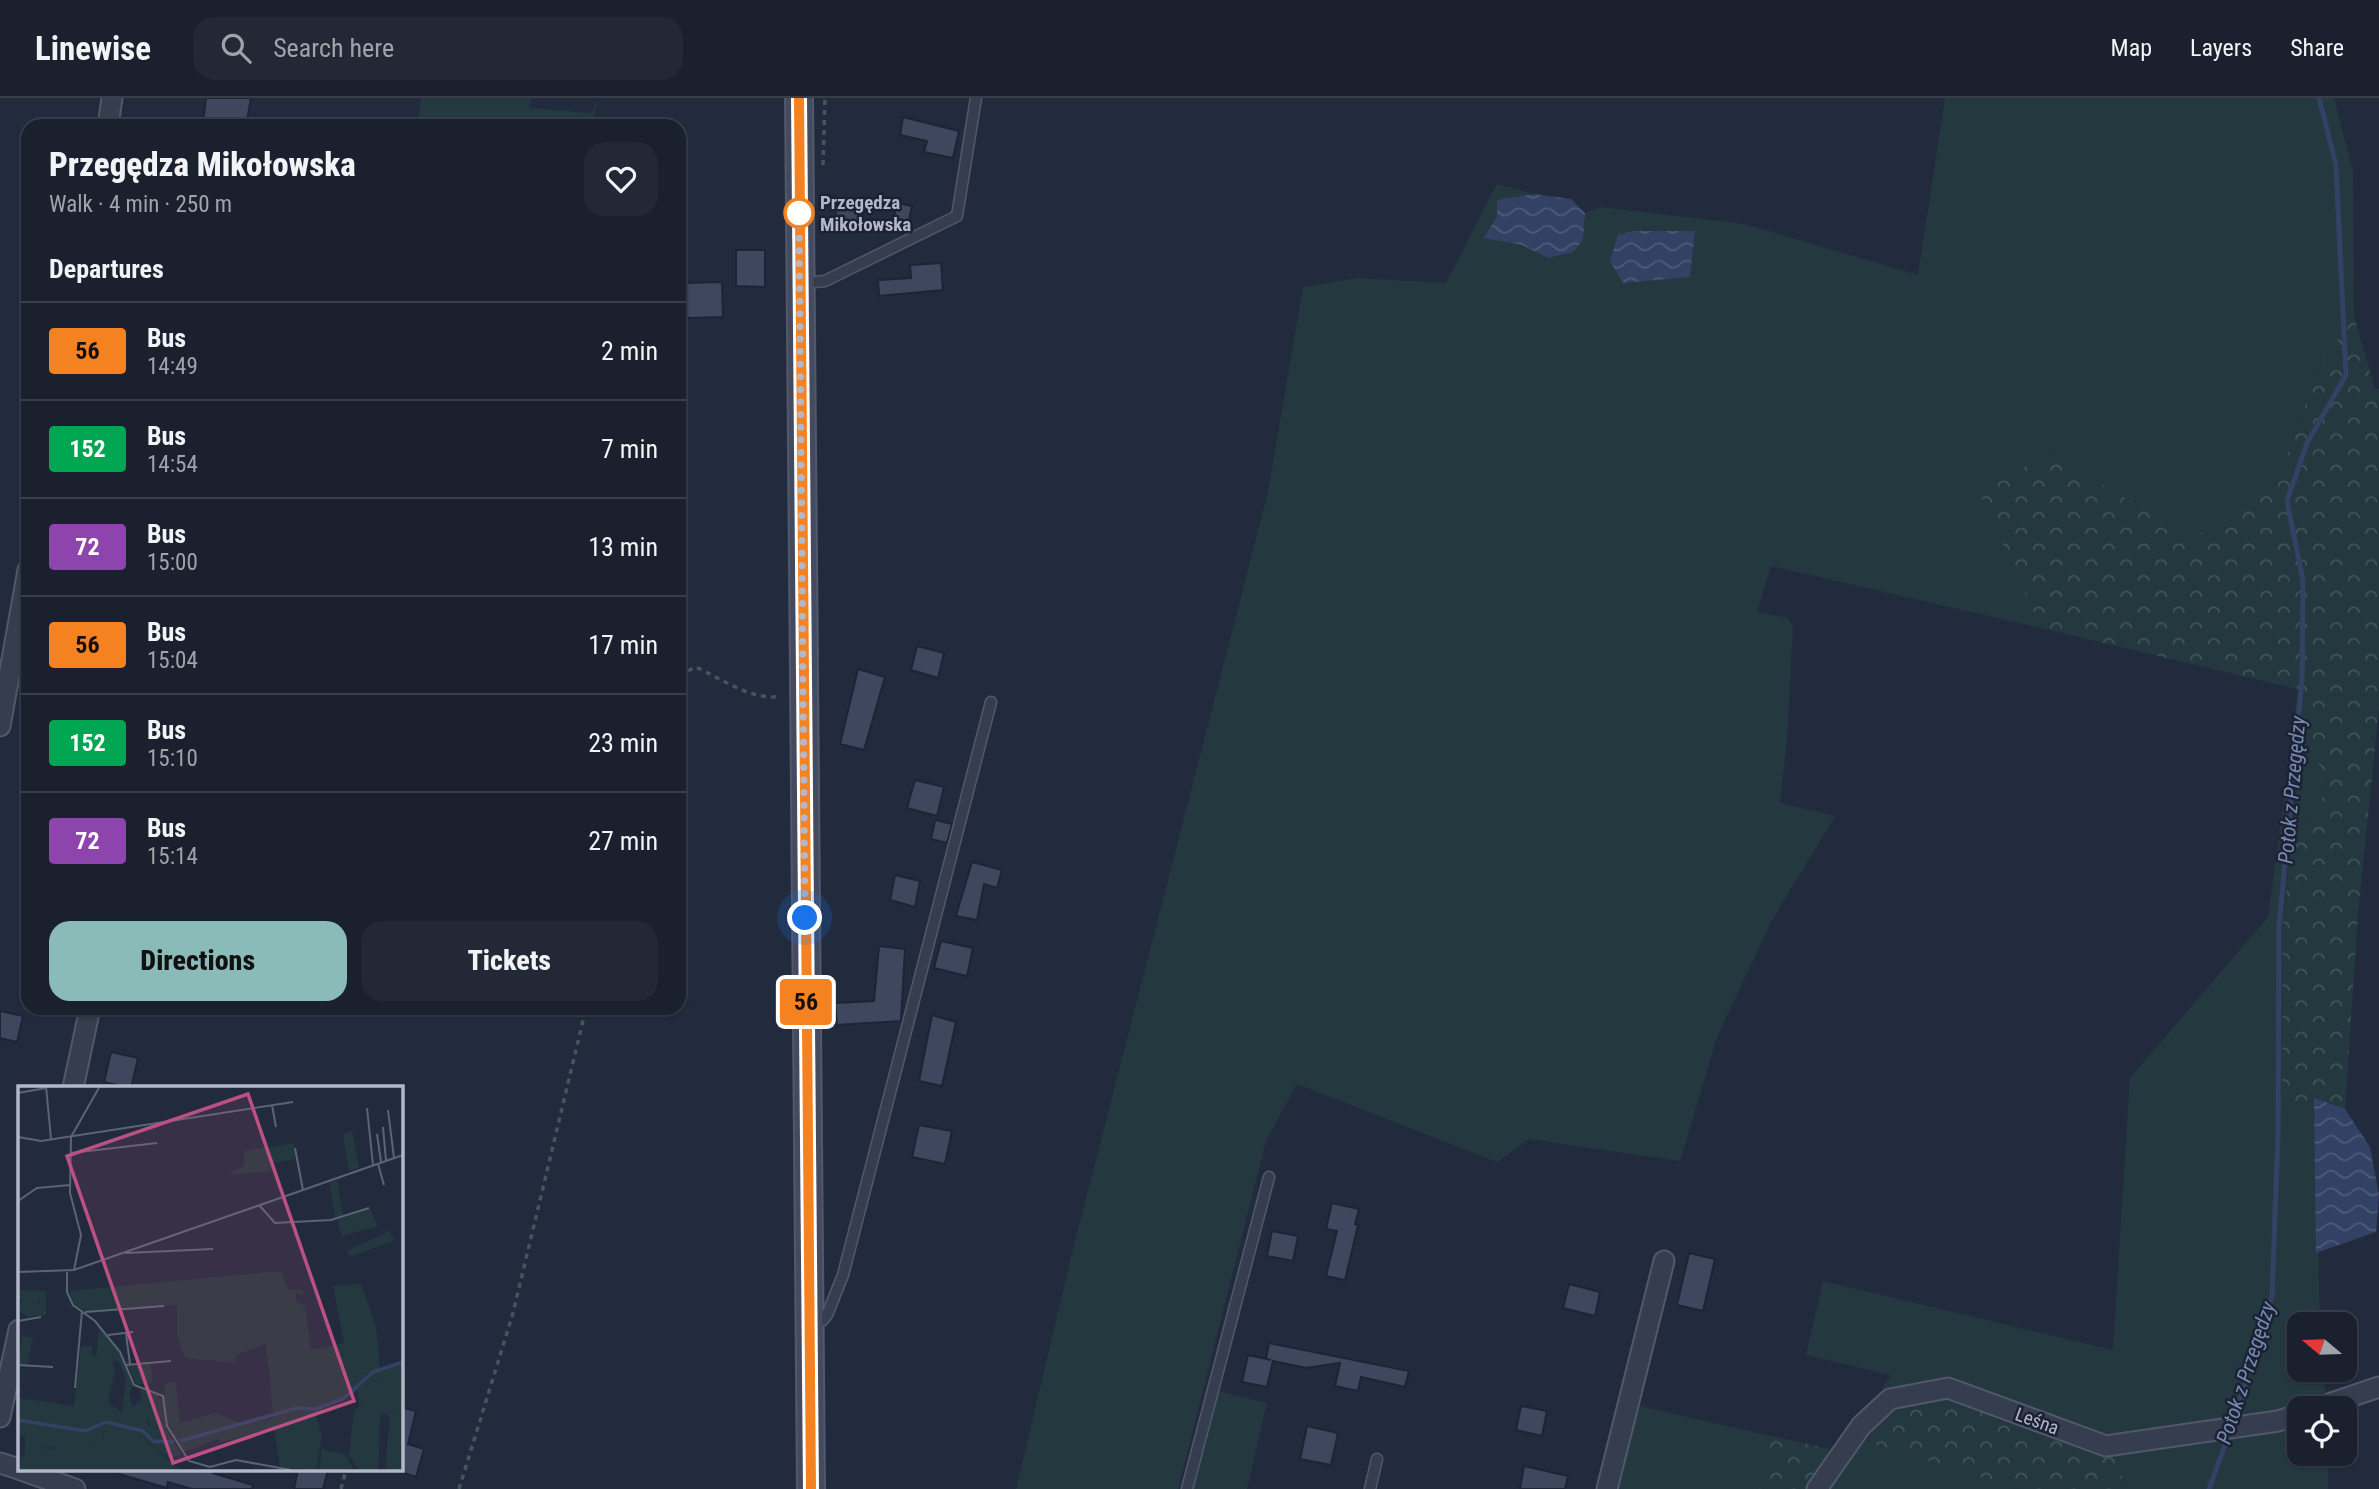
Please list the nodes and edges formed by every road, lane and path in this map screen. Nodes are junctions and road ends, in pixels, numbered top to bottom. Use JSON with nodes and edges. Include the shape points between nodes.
{"nodes":[{"id":1,"x":112,"y":98,"type":"edge"},
{"id":2,"x":799,"y":98,"type":"edge"},
{"id":3,"x":976,"y":98,"type":"edge"},
{"id":4,"x":109,"y":119,"type":"edge"},
{"id":5,"x":800,"y":284,"type":"junction"},
{"id":6,"x":21,"y":609,"type":"edge"},
{"id":7,"x":686,"y":672,"type":"edge"},
{"id":8,"x":803,"y":690,"type":"junction"},
{"id":9,"x":991,"y":702,"type":"dead end"},
{"id":10,"x":0,"y":726,"type":"edge"},
{"id":11,"x":89,"y":1015,"type":"edge"},
{"id":12,"x":584,"y":1015,"type":"edge"},
{"id":13,"x":73,"y":1086,"type":"edge"},
{"id":14,"x":1269,"y":1177,"type":"dead end"},
{"id":15,"x":1664,"y":1261,"type":"dead end"},
{"id":16,"x":808,"y":1321,"type":"junction"},
{"id":17,"x":18,"y":1335,"type":"edge"},
{"id":18,"x":2379,"y":1387,"type":"edge"},
{"id":19,"x":2352,"y":1396,"type":"edge"},
{"id":20,"x":0,"y":1417,"type":"edge"},
{"id":21,"x":2287,"y":1418,"type":"edge"},
{"id":22,"x":1377,"y":1459,"type":"dead end"},
{"id":23,"x":0,"y":1463,"type":"edge"},
{"id":24,"x":18,"y":1468,"type":"edge"},
{"id":25,"x":28,"y":1472,"type":"edge"},
{"id":26,"x":345,"y":1472,"type":"edge"},
{"id":27,"x":75,"y":1489,"type":"edge"},
{"id":28,"x":341,"y":1489,"type":"edge"},
{"id":29,"x":459,"y":1489,"type":"edge"},
{"id":30,"x":811,"y":1489,"type":"edge"},
{"id":31,"x":1187,"y":1489,"type":"edge"},
{"id":32,"x":1370,"y":1489,"type":"edge"},
{"id":33,"x":1607,"y":1489,"type":"edge"},
{"id":34,"x":1817,"y":1489,"type":"edge"}],
"edges":[{"from":1,"to":4,"type":"street"},
{"from":2,"to":5,"type":"main road"},
{"from":3,"to":5,"type":"lane","via":[[957,216],[825,281]]},
{"from":5,"to":8,"type":"main road"},
{"from":6,"to":10,"type":"street"},
{"from":7,"to":8,"type":"path","via":[[696,667],[771,697]]},
{"from":8,"to":16,"type":"main road"},
{"from":9,"to":16,"type":"lane","via":[[843,1275],[828,1314],[823,1320]]},
{"from":11,"to":13,"type":"street"},
{"from":12,"to":29,"type":"path","via":[[513,1312]]},
{"from":14,"to":31,"type":"lane"},
{"from":15,"to":33,"type":"street"},
{"from":16,"to":30,"type":"main road"},
{"from":17,"to":20,"type":"street"},
{"from":18,"to":19,"type":"street"},
{"from":21,"to":34,"type":"street","name":"Leśna","via":[[2106,1446],[1948,1388],[1889,1399],[1861,1426]]},
{"from":22,"to":32,"type":"lane"},
{"from":23,"to":24,"type":"street"},
{"from":25,"to":27,"type":"street"},
{"from":26,"to":28,"type":"path"}]}
